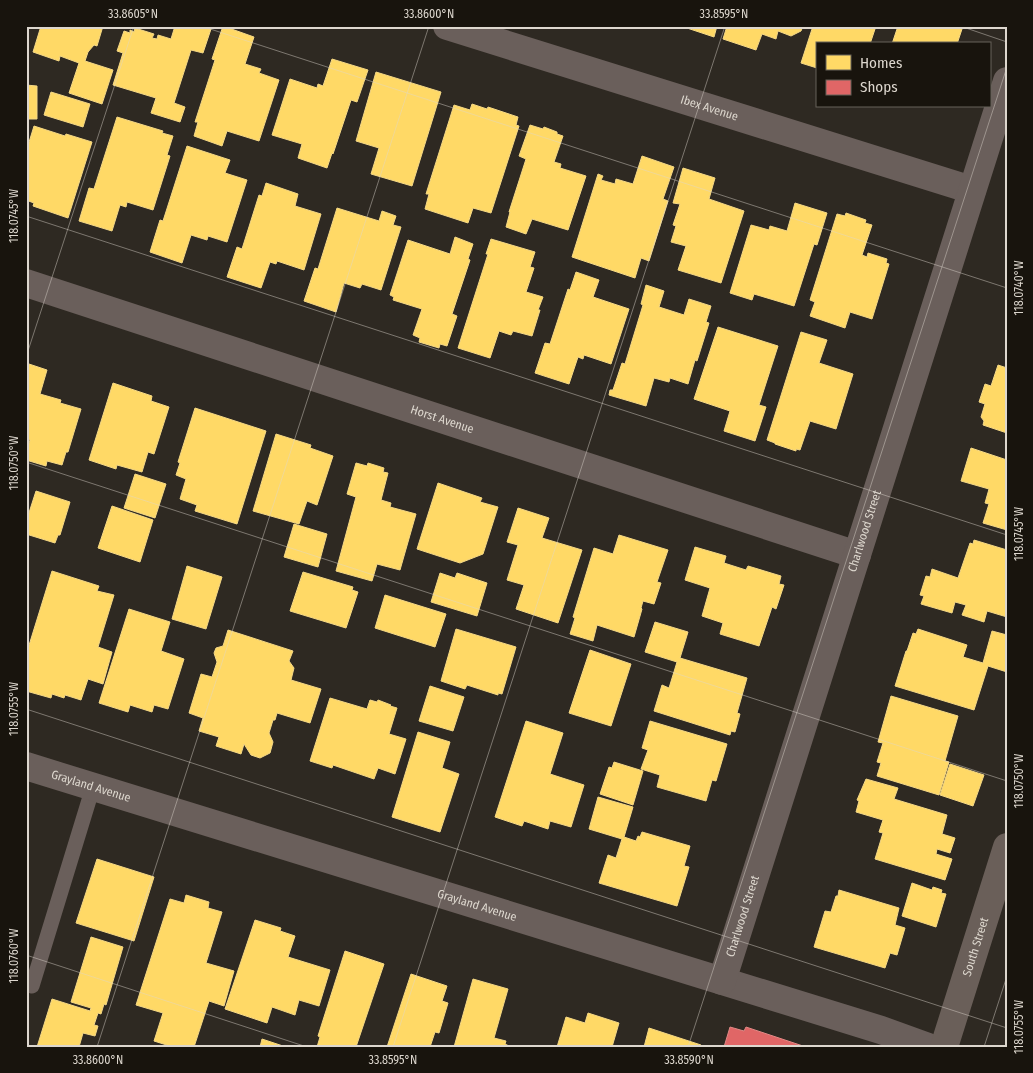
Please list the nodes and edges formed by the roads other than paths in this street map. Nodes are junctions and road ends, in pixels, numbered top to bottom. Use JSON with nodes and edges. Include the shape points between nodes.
{"nodes":[{"id":1,"x":447,"y":26,"type":"edge"},
{"id":2,"x":1007,"y":81,"type":"edge"},
{"id":3,"x":972,"y":190,"type":"junction"},
{"id":4,"x":26,"y":283,"type":"edge"},
{"id":5,"x":857,"y":554,"type":"junction"},
{"id":6,"x":26,"y":766,"type":"edge"},
{"id":7,"x":93,"y":787,"type":"junction"},
{"id":8,"x":1007,"y":847,"type":"edge"},
{"id":9,"x":722,"y":981,"type":"junction"},
{"id":10,"x":32,"y":986,"type":"dead end"},
{"id":11,"x":928,"y":1047,"type":"edge"},
{"id":12,"x":944,"y":1047,"type":"edge"}],
"edges":[{"from":1,"to":3,"type":"street","name":"Ibex Avenue"},
{"from":2,"to":3,"type":"street","name":"Charlwood Street"},
{"from":3,"to":5,"type":"street","name":"Charlwood Street"},
{"from":4,"to":5,"type":"street","name":"Horst Avenue"},
{"from":5,"to":9,"type":"street","name":"Charlwood Street"},
{"from":6,"to":7,"type":"street","name":"Grayland Avenue"},
{"from":7,"to":9,"type":"street","name":"Grayland Avenue"},
{"from":7,"to":10,"type":"lane"},
{"from":8,"to":12,"type":"main road","name":"South Street"},
{"from":9,"to":11,"type":"street","name":"Grayland Avenue"}]}
